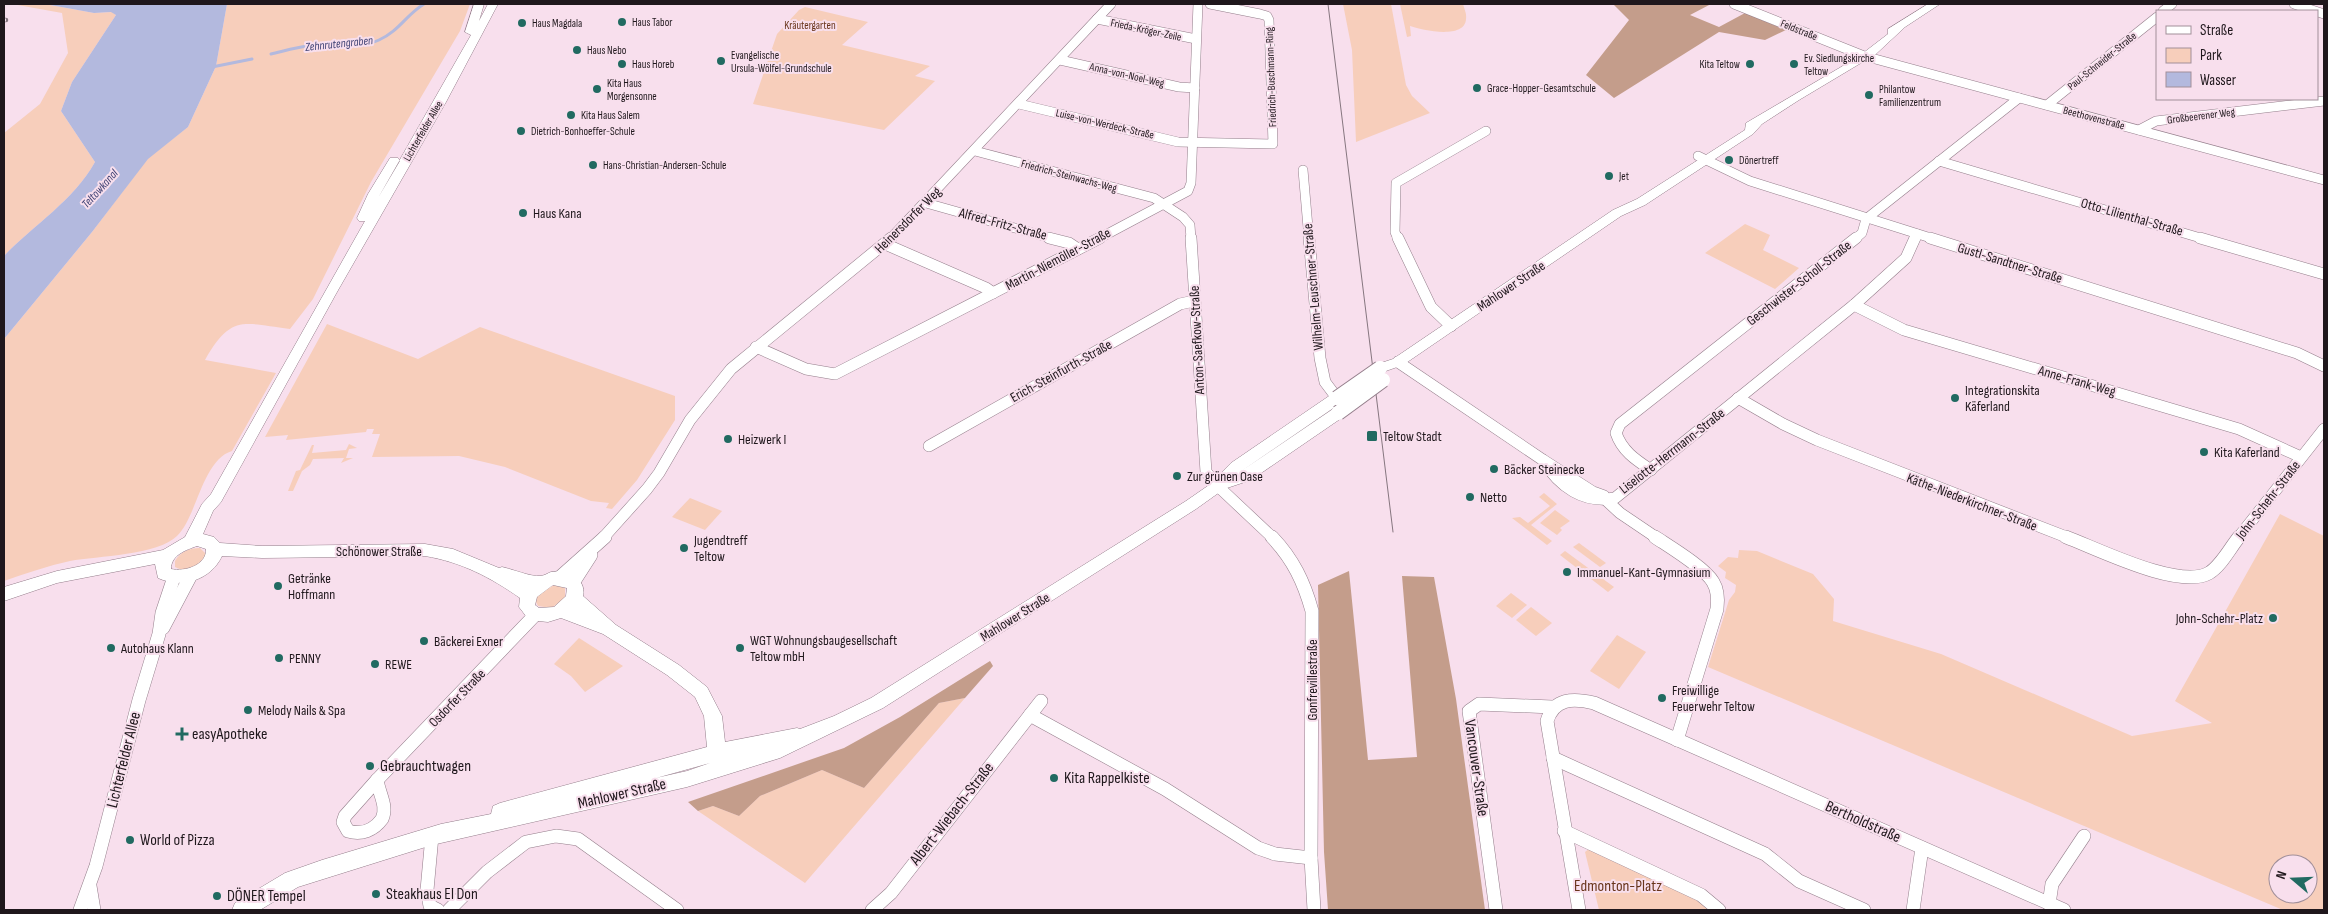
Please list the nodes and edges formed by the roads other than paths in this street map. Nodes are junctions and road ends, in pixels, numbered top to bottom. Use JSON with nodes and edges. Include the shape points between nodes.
{"nodes":[{"id":1,"x":479,"y":4,"type":"edge"},
{"id":2,"x":493,"y":4,"type":"edge"},
{"id":3,"x":1111,"y":4,"type":"edge"},
{"id":4,"x":1198,"y":4,"type":"edge"},
{"id":5,"x":1210,"y":4,"type":"edge"},
{"id":6,"x":1734,"y":4,"type":"edge"},
{"id":7,"x":1935,"y":4,"type":"edge"},
{"id":8,"x":2294,"y":4,"type":"edge"},
{"id":9,"x":2316,"y":10,"type":"edge"},
{"id":10,"x":2156,"y":18,"type":"edge"},
{"id":11,"x":1097,"y":19,"type":"junction"},
{"id":12,"x":1196,"y":39,"type":"junction"},
{"id":13,"x":1860,"y":54,"type":"junction"},
{"id":14,"x":1060,"y":60,"type":"junction"},
{"id":15,"x":1195,"y":88,"type":"junction"},
{"id":16,"x":2019,"y":98,"type":"junction"},
{"id":17,"x":2324,"y":101,"type":"edge"},
{"id":18,"x":1019,"y":104,"type":"junction"},
{"id":19,"x":2048,"y":105,"type":"junction"},
{"id":20,"x":2139,"y":130,"type":"junction"},
{"id":21,"x":1486,"y":131,"type":"dead end"},
{"id":22,"x":1192,"y":142,"type":"junction"},
{"id":23,"x":975,"y":151,"type":"junction"},
{"id":24,"x":1701,"y":158,"type":"junction"},
{"id":25,"x":1939,"y":161,"type":"junction"},
{"id":26,"x":1303,"y":170,"type":"dead end"},
{"id":27,"x":2324,"y":180,"type":"edge"},
{"id":28,"x":926,"y":204,"type":"junction"},
{"id":29,"x":1162,"y":204,"type":"junction"},
{"id":30,"x":1866,"y":219,"type":"junction"},
{"id":31,"x":1917,"y":234,"type":"junction"},
{"id":32,"x":885,"y":244,"type":"junction"},
{"id":33,"x":1078,"y":249,"type":"junction"},
{"id":34,"x":350,"y":257,"type":"junction"},
{"id":35,"x":2324,"y":274,"type":"edge"},
{"id":36,"x":994,"y":293,"type":"junction"},
{"id":37,"x":1194,"y":302,"type":"junction"},
{"id":38,"x":1854,"y":305,"type":"junction"},
{"id":39,"x":1451,"y":326,"type":"junction"},
{"id":40,"x":756,"y":347,"type":"junction"},
{"id":41,"x":1398,"y":362,"type":"junction"},
{"id":42,"x":2324,"y":366,"type":"edge"},
{"id":43,"x":1738,"y":398,"type":"junction"},
{"id":44,"x":1338,"y":405,"type":"junction"},
{"id":45,"x":2324,"y":429,"type":"edge"},
{"id":46,"x":929,"y":446,"type":"dead end"},
{"id":47,"x":2301,"y":457,"type":"junction"},
{"id":48,"x":1543,"y":460,"type":"junction"},
{"id":49,"x":1651,"y":470,"type":"junction"},
{"id":50,"x":1217,"y":487,"type":"junction"},
{"id":51,"x":1620,"y":494,"type":"junction"},
{"id":52,"x":1606,"y":501,"type":"junction"},
{"id":53,"x":204,"y":549,"type":"junction"},
{"id":54,"x":168,"y":567,"type":"junction"},
{"id":55,"x":493,"y":571,"type":"junction"},
{"id":56,"x":2212,"y":571,"type":"joint"},
{"id":57,"x":190,"y":575,"type":"junction"},
{"id":58,"x":542,"y":583,"type":"junction"},
{"id":59,"x":569,"y":587,"type":"junction"},
{"id":60,"x":4,"y":594,"type":"edge"},
{"id":61,"x":528,"y":595,"type":"junction"},
{"id":62,"x":562,"y":612,"type":"junction"},
{"id":63,"x":535,"y":616,"type":"junction"},
{"id":64,"x":610,"y":630,"type":"junction"},
{"id":65,"x":160,"y":634,"type":"junction"},
{"id":66,"x":1572,"y":699,"type":"joint"},
{"id":67,"x":1042,"y":701,"type":"dead end"},
{"id":68,"x":1552,"y":707,"type":"junction"},
{"id":69,"x":1030,"y":715,"type":"junction"},
{"id":70,"x":1677,"y":740,"type":"junction"},
{"id":71,"x":1553,"y":758,"type":"junction"},
{"id":72,"x":718,"y":761,"type":"junction"},
{"id":73,"x":377,"y":780,"type":"dead end"},
{"id":74,"x":1564,"y":832,"type":"junction"},
{"id":75,"x":432,"y":836,"type":"junction"},
{"id":76,"x":2084,"y":836,"type":"dead end"},
{"id":77,"x":1922,"y":848,"type":"junction"},
{"id":78,"x":1311,"y":858,"type":"junction"},
{"id":79,"x":90,"y":886,"type":"junction"},
{"id":80,"x":2049,"y":904,"type":"junction"},
{"id":81,"x":80,"y":910,"type":"edge"},
{"id":82,"x":94,"y":910,"type":"edge"},
{"id":83,"x":242,"y":910,"type":"edge"},
{"id":84,"x":438,"y":910,"type":"edge"},
{"id":85,"x":449,"y":910,"type":"edge"},
{"id":86,"x":678,"y":910,"type":"edge"},
{"id":87,"x":872,"y":910,"type":"edge"},
{"id":88,"x":1314,"y":910,"type":"edge"},
{"id":89,"x":1496,"y":910,"type":"edge"},
{"id":90,"x":1578,"y":910,"type":"edge"},
{"id":91,"x":1719,"y":910,"type":"edge"},
{"id":92,"x":1864,"y":910,"type":"edge"},
{"id":93,"x":1913,"y":910,"type":"edge"},
{"id":94,"x":2064,"y":910,"type":"edge"}],
"edges":[{"from":1,"to":34,"type":"main road","name":"Lichterfelder Allee","via":[[469,33],[374,194]]},
{"from":2,"to":34,"type":"main road","name":"Lichterfelder Allee"},
{"from":3,"to":11,"type":"street","name":"Heinersdorfer Weg"},
{"from":4,"to":12,"type":"street","name":"Martin-Niemöller-Straße"},
{"from":5,"to":22,"type":"street","name":"Friedrich-Buschmann-Ring","via":[[1260,14],[1269,20],[1273,144]]},
{"from":6,"to":13,"type":"street","name":"Feldstraße"},
{"from":7,"to":13,"type":"main road","name":"Mahlower Straße","via":[[1900,27],[1892,37]]},
{"from":8,"to":9,"type":"street"},
{"from":10,"to":19,"type":"street","name":"Paul-Schneider-Straße"},
{"from":11,"to":12,"type":"street","name":"Frieda-Kröger-Zeile"},
{"from":11,"to":14,"type":"street","name":"Heinersdorfer Weg"},
{"from":12,"to":15,"type":"street","name":"Martin-Niemöller-Straße"},
{"from":13,"to":16,"type":"street","name":"Beethovenstraße"},
{"from":13,"to":24,"type":"main road","name":"Mahlower Straße","via":[[1838,73],[1758,122],[1732,134]]},
{"from":14,"to":15,"type":"street","name":"Anna-von-Noel-Weg"},
{"from":14,"to":18,"type":"street","name":"Heinersdorfer Weg"},
{"from":15,"to":22,"type":"street","name":"Martin-Niemöller-Straße"},
{"from":16,"to":19,"type":"street","name":"Beethovenstraße"},
{"from":16,"to":25,"type":"street","name":"Geschwister-Scholl-Straße"},
{"from":17,"to":20,"type":"street","name":"Großbeerener Weg","via":[[2156,121]]},
{"from":18,"to":22,"type":"street","name":"Luise-von-Werdeck-Straße","via":[[1178,142]]},
{"from":18,"to":23,"type":"street","name":"Heinersdorfer Weg"},
{"from":19,"to":20,"type":"street","name":"Beethovenstraße"},
{"from":20,"to":27,"type":"street","name":"Beethovenstraße"},
{"from":21,"to":39,"type":"street","via":[[1396,183],[1395,232],[1431,307]]},
{"from":22,"to":29,"type":"street","name":"Martin-Niemöller-Straße","via":[[1188,191]]},
{"from":23,"to":28,"type":"street","name":"Heinersdorfer Weg"},
{"from":23,"to":29,"type":"street","name":"Friedrich-Steinwachs-Weg","via":[[1154,198]]},
{"from":24,"to":30,"type":"street","name":"Gustl-Sandtner-Straße","via":[[1750,181]]},
{"from":24,"to":39,"type":"main road","name":"Mahlower Straße","via":[[1641,202],[1624,209]]},
{"from":25,"to":30,"type":"street","name":"Geschwister-Scholl-Straße"},
{"from":25,"to":35,"type":"street","name":"Otto-Lilienthal-Straße"},
{"from":26,"to":44,"type":"street","name":"Wilhelm-Leuschner-Straße","via":[[1320,358],[1325,382]]},
{"from":28,"to":32,"type":"street","name":"Heinersdorfer Weg"},
{"from":28,"to":33,"type":"street","name":"Alfred-Fritz-Straße","via":[[1069,243]]},
{"from":29,"to":33,"type":"street","name":"Martin-Niemöller-Straße"},
{"from":29,"to":37,"type":"street","name":"Anton-Saefkow-Straße","via":[[1190,225]]},
{"from":30,"to":31,"type":"street","name":"Gustl-Sandtner-Straße"},
{"from":30,"to":49,"type":"street","name":"Geschwister-Scholl-Straße","via":[[1862,234],[1620,424],[1616,433],[1618,442]]},
{"from":31,"to":38,"type":"street","name":"Liselotte-Herrmann-Straße","via":[[1906,258]]},
{"from":31,"to":42,"type":"street","name":"Gustl-Sandtner-Straße","via":[[2297,353]]},
{"from":32,"to":36,"type":"street"},
{"from":32,"to":40,"type":"street","name":"Heinersdorfer Weg"},
{"from":33,"to":36,"type":"street","name":"Martin-Niemöller-Straße"},
{"from":34,"to":53,"type":"main road","name":"Lichterfelder Allee","via":[[216,498],[218,507]]},
{"from":36,"to":40,"type":"street","name":"Martin-Niemöller-Straße","via":[[835,374],[811,371]]},
{"from":37,"to":46,"type":"street","name":"Erich-Steinfurth-Straße","via":[[1180,304]]},
{"from":37,"to":50,"type":"street","name":"Anton-Saefkow-Straße","via":[[1205,466]]},
{"from":38,"to":43,"type":"street","name":"Liselotte-Herrmann-Straße"},
{"from":38,"to":47,"type":"street","name":"Anne-Frank-Weg","via":[[1904,330],[2239,429]]},
{"from":39,"to":41,"type":"main road","name":"Mahlower Straße"},
{"from":40,"to":59,"type":"street","name":"Heinersdorfer Weg","via":[[719,381],[690,420],[651,484],[600,541]]},
{"from":41,"to":44,"type":"main road","name":"Mahlower Straße","bridge":true,"via":[[1395,371],[1382,374]]},
{"from":41,"to":48,"type":"street","name":"Liselotte-Herrmann-Straße"},
{"from":43,"to":49,"type":"street","name":"Liselotte-Herrmann-Straße"},
{"from":43,"to":56,"type":"street","name":"Käthe-Niederkirchner-Straße","via":[[1833,447],[2156,572],[2190,579]]},
{"from":44,"to":50,"type":"main road","name":"Mahlower Straße","via":[[1246,476]]},
{"from":45,"to":47,"type":"street","name":"John-Schehr-Straße"},
{"from":47,"to":56,"type":"street","name":"John-Schehr-Straße"},
{"from":48,"to":51,"type":"street","name":"Liselotte-Herrmann-Straße","via":[[1593,492],[1609,496]]},
{"from":48,"to":52,"type":"street","via":[[1553,475],[1572,490]]},
{"from":49,"to":51,"type":"street","name":"Liselotte-Herrmann-Straße"},
{"from":50,"to":72,"type":"main road","name":"Mahlower Straße","via":[[1022,614],[877,703],[840,722],[806,734],[774,752]]},
{"from":50,"to":78,"type":"street","name":"Gonfrevillestraße","via":[[1288,553],[1304,579],[1310,599]]},
{"from":51,"to":52,"type":"street"},
{"from":52,"to":70,"type":"street","via":[[1690,561],[1713,582],[1717,609]]},
{"from":53,"to":54,"type":"main road"},
{"from":53,"to":55,"type":"main road","name":"Schönower Straße","via":[[262,552],[425,550],[463,557]]},
{"from":53,"to":57,"type":"main road"},
{"from":54,"to":57,"type":"main road"},
{"from":54,"to":60,"type":"main road","via":[[93,571]]},
{"from":54,"to":65,"type":"street","name":"Lichterfelder Allee"},
{"from":55,"to":58,"type":"main road","name":"Schönower Straße"},
{"from":55,"to":61,"type":"main road","name":"Schönower Straße"},
{"from":57,"to":65,"type":"street","name":"Lichterfelder Allee"},
{"from":58,"to":59,"type":"main road"},
{"from":58,"to":61,"type":"main road"},
{"from":59,"to":62,"type":"main road"},
{"from":59,"to":64,"type":"main road"},
{"from":61,"to":63,"type":"main road","via":[[527,607]]},
{"from":62,"to":63,"type":"main road"},
{"from":62,"to":64,"type":"main road"},
{"from":63,"to":73,"type":"street","name":"Osdorfer Straße"},
{"from":64,"to":72,"type":"main road","via":[[680,674],[701,692],[713,716]]},
{"from":65,"to":79,"type":"street","name":"Lichterfelder Allee","via":[[139,700]]},
{"from":66,"to":68,"type":"street","name":"Vancouver-Straße"},
{"from":66,"to":70,"type":"street","name":"Bertholdstraße","via":[[1594,703]]},
{"from":67,"to":69,"type":"street","name":"Albert-Wiebach-Straße"},
{"from":68,"to":71,"type":"street","via":[[1547,721]]},
{"from":68,"to":89,"type":"street","name":"Vancouver-Straße","via":[[1479,704],[1469,711]]},
{"from":69,"to":78,"type":"street","via":[[1179,798],[1258,848],[1275,854]]},
{"from":69,"to":87,"type":"street","name":"Albert-Wiebach-Straße","via":[[890,893]]},
{"from":70,"to":77,"type":"street","name":"Bertholdstraße"},
{"from":71,"to":74,"type":"street"},
{"from":71,"to":92,"type":"street","via":[[1765,854],[1798,880]]},
{"from":72,"to":75,"type":"main road","name":"Mahlower Straße","via":[[660,785]]},
{"from":74,"to":90,"type":"street"},
{"from":74,"to":91,"type":"street","via":[[1701,895]]},
{"from":75,"to":83,"type":"main road","name":"Mahlower Straße","via":[[292,880]]},
{"from":75,"to":84,"type":"street","via":[[427,890],[430,906]]},
{"from":76,"to":80,"type":"street","via":[[2052,884]]},
{"from":77,"to":80,"type":"street","name":"Bertholdstraße"},
{"from":77,"to":93,"type":"street"},
{"from":78,"to":88,"type":"street","name":"Gonfrevillestraße"},
{"from":79,"to":81,"type":"street","name":"Lichterfelder Allee"},
{"from":79,"to":82,"type":"street"},
{"from":80,"to":94,"type":"street","name":"Bertholdstraße"},
{"from":85,"to":86,"type":"street","via":[[487,872],[526,842],[556,836],[578,839]]}]}
